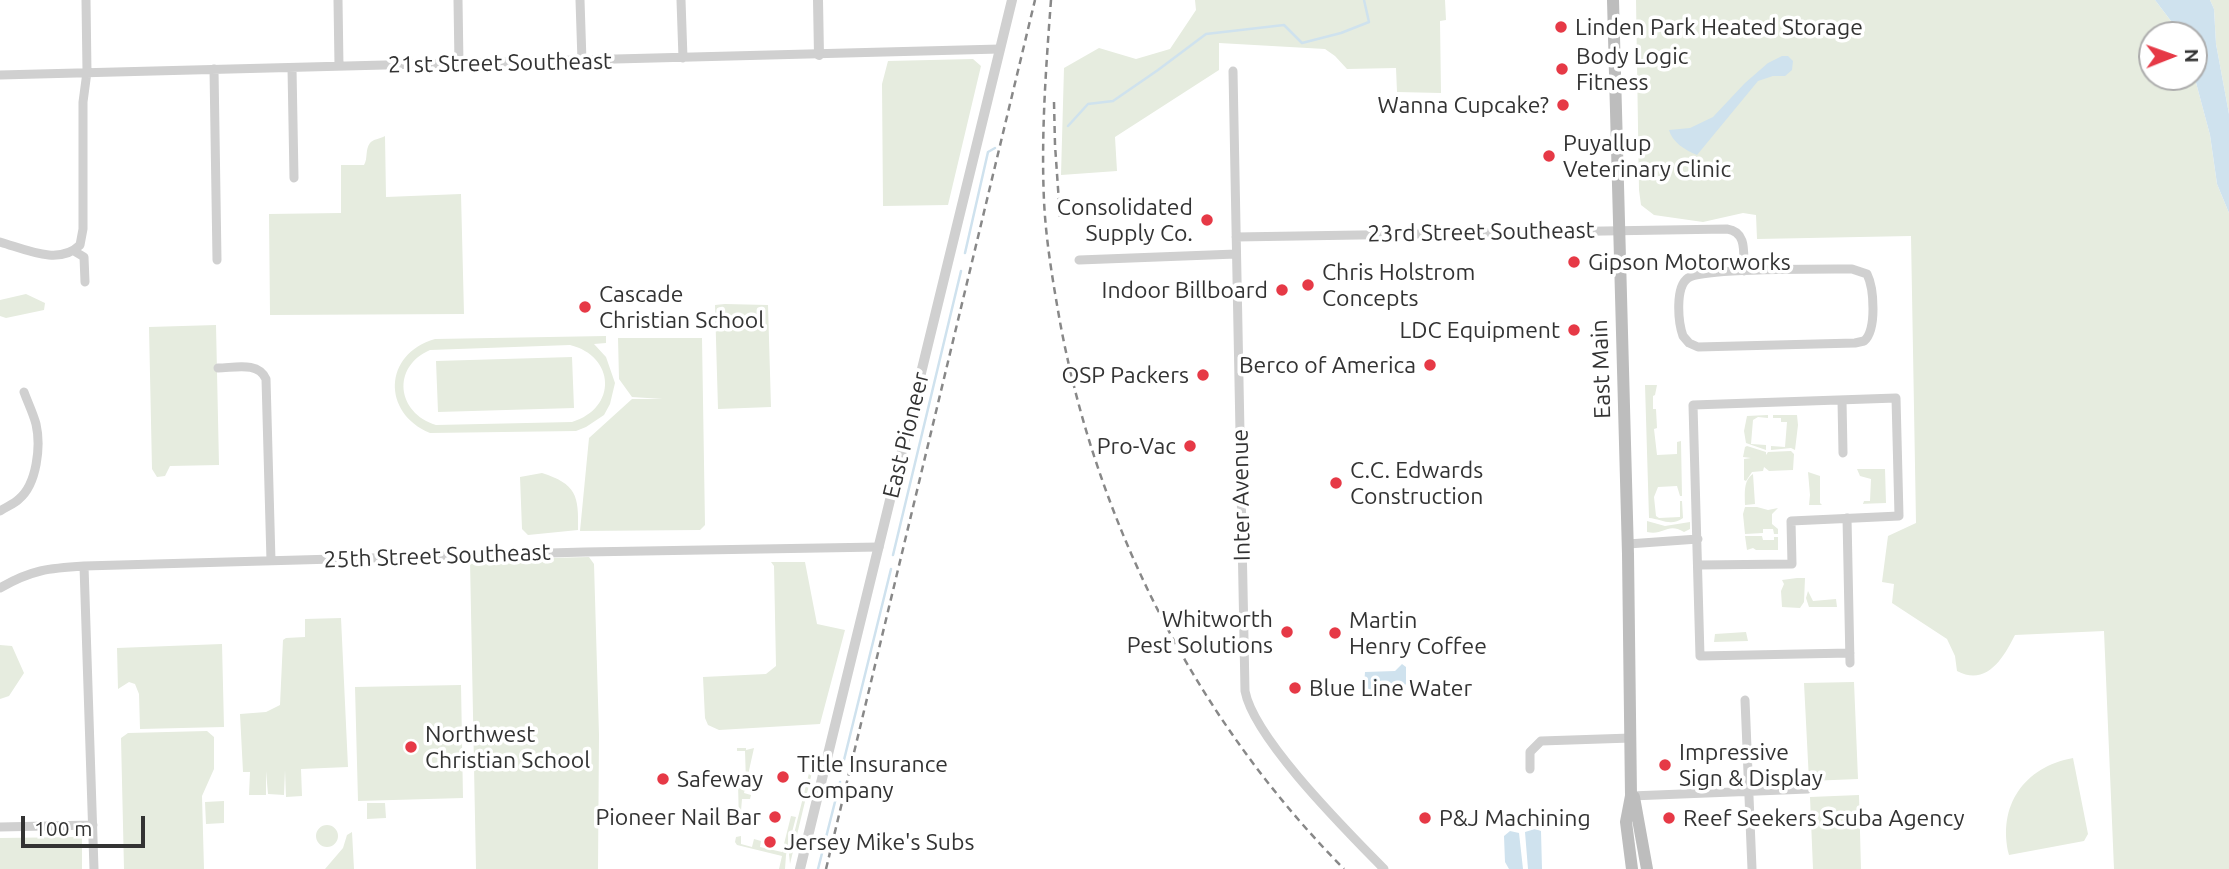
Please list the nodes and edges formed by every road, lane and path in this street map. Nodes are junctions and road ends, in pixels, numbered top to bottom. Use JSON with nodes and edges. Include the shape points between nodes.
{"nodes":[{"id":1,"x":86,"y":0,"type":"edge"},
{"id":2,"x":338,"y":0,"type":"edge"},
{"id":3,"x":458,"y":0,"type":"edge"},
{"id":4,"x":580,"y":0,"type":"edge"},
{"id":5,"x":681,"y":0,"type":"edge"},
{"id":6,"x":818,"y":0,"type":"edge"},
{"id":7,"x":1012,"y":0,"type":"edge"},
{"id":8,"x":1613,"y":0,"type":"edge"},
{"id":9,"x":1000,"y":48,"type":"junction"},
{"id":10,"x":819,"y":55,"type":"junction"},
{"id":11,"x":683,"y":58,"type":"junction"},
{"id":12,"x":582,"y":61,"type":"junction"},
{"id":13,"x":459,"y":64,"type":"junction"},
{"id":14,"x":339,"y":66,"type":"junction"},
{"id":15,"x":292,"y":68,"type":"junction"},
{"id":16,"x":214,"y":69,"type":"junction"},
{"id":17,"x":1233,"y":71,"type":"dead end"},
{"id":18,"x":87,"y":72,"type":"junction"},
{"id":19,"x":0,"y":75,"type":"edge"},
{"id":20,"x":294,"y":178,"type":"dead end"},
{"id":21,"x":1618,"y":229,"type":"junction"},
{"id":22,"x":1236,"y":237,"type":"junction"},
{"id":23,"x":0,"y":242,"type":"edge"},
{"id":24,"x":74,"y":251,"type":"junction"},
{"id":25,"x":1236,"y":254,"type":"junction"},
{"id":26,"x":217,"y":260,"type":"dead end"},
{"id":27,"x":1079,"y":260,"type":"dead end"},
{"id":28,"x":1744,"y":271,"type":"junction"},
{"id":29,"x":85,"y":282,"type":"dead end"},
{"id":30,"x":218,"y":368,"type":"dead end"},
{"id":31,"x":24,"y":392,"type":"dead end"},
{"id":32,"x":1842,"y":400,"type":"junction"},
{"id":33,"x":1843,"y":453,"type":"dead end"},
{"id":34,"x":0,"y":511,"type":"edge"},
{"id":35,"x":1847,"y":518,"type":"junction"},
{"id":36,"x":1698,"y":539,"type":"junction"},
{"id":37,"x":1628,"y":544,"type":"junction"},
{"id":38,"x":879,"y":547,"type":"junction"},
{"id":39,"x":271,"y":561,"type":"junction"},
{"id":40,"x":1699,"y":565,"type":"junction"},
{"id":41,"x":84,"y":566,"type":"junction"},
{"id":42,"x":0,"y":588,"type":"edge"},
{"id":43,"x":1850,"y":653,"type":"junction"},
{"id":44,"x":1850,"y":663,"type":"dead end"},
{"id":45,"x":1745,"y":700,"type":"dead end"},
{"id":46,"x":1631,"y":738,"type":"junction"},
{"id":47,"x":1530,"y":769,"type":"dead end"},
{"id":48,"x":1808,"y":789,"type":"dead end"},
{"id":49,"x":1748,"y":791,"type":"junction"},
{"id":50,"x":1632,"y":796,"type":"junction"},
{"id":51,"x":93,"y":825,"type":"junction"},
{"id":52,"x":0,"y":827,"type":"edge"},
{"id":53,"x":94,"y":869,"type":"edge"},
{"id":54,"x":800,"y":869,"type":"edge"},
{"id":55,"x":1384,"y":869,"type":"edge"},
{"id":56,"x":1632,"y":869,"type":"edge"},
{"id":57,"x":1645,"y":869,"type":"edge"},
{"id":58,"x":1752,"y":869,"type":"edge"}],
"edges":[{"from":1,"to":18,"type":"street"},
{"from":2,"to":14,"type":"street"},
{"from":3,"to":13,"type":"street"},
{"from":4,"to":12,"type":"street"},
{"from":5,"to":11,"type":"street"},
{"from":6,"to":10,"type":"street"},
{"from":7,"to":9,"type":"street","name":"East Pioneer"},
{"from":8,"to":21,"type":"main road","name":"East Main"},
{"from":9,"to":10,"type":"street","name":"21st Street Southeast"},
{"from":9,"to":38,"type":"street","name":"East Pioneer"},
{"from":10,"to":11,"type":"street","name":"21st Street Southeast"},
{"from":11,"to":12,"type":"street","name":"21st Street Southeast"},
{"from":12,"to":13,"type":"street","name":"21st Street Southeast"},
{"from":13,"to":14,"type":"street","name":"21st Street Southeast"},
{"from":14,"to":15,"type":"street","name":"21st Street Southeast"},
{"from":15,"to":16,"type":"street","name":"21st Street Southeast"},
{"from":15,"to":20,"type":"street"},
{"from":16,"to":18,"type":"street","name":"21st Street Southeast"},
{"from":16,"to":26,"type":"street"},
{"from":17,"to":22,"type":"street","name":"Inter Avenue"},
{"from":18,"to":19,"type":"street","name":"21st Street Southeast"},
{"from":18,"to":24,"type":"street","via":[[83,229],[80,246]]},
{"from":21,"to":22,"type":"street","name":"23rd Street Southeast"},
{"from":21,"to":28,"type":"street","name":"23rd Street Southeast","via":[[1736,231],[1742,237]]},
{"from":21,"to":37,"type":"main road","name":"East Main"},
{"from":22,"to":25,"type":"street","name":"Inter Avenue"},
{"from":23,"to":24,"type":"street","via":[[56,256]]},
{"from":24,"to":29,"type":"street","via":[[84,257]]},
{"from":25,"to":27,"type":"street"},
{"from":25,"to":55,"type":"street","name":"Inter Avenue","via":[[1247,699],[1257,723],[1309,788]]},
{"from":28,"to":28,"type":"street","via":[[1852,269],[1867,274],[1872,288],[1871,334],[1855,343],[1698,347],[1689,343],[1681,331],[1685,282],[1697,275]]},
{"from":30,"to":39,"type":"street","via":[[254,367],[266,379]]},
{"from":31,"to":34,"type":"street","via":[[37,427],[35,462],[24,494]]},
{"from":32,"to":33,"type":"street"},
{"from":32,"to":35,"type":"street","via":[[1896,398],[1899,516]]},
{"from":32,"to":36,"type":"street","via":[[1693,405]]},
{"from":35,"to":40,"type":"street","via":[[1791,520],[1792,564]]},
{"from":35,"to":43,"type":"street"},
{"from":36,"to":37,"type":"street"},
{"from":36,"to":40,"type":"street"},
{"from":37,"to":46,"type":"main road","name":"East Main"},
{"from":38,"to":39,"type":"street","name":"25th Street Southeast"},
{"from":38,"to":54,"type":"street","name":"East Pioneer"},
{"from":39,"to":41,"type":"street","name":"25th Street Southeast"},
{"from":40,"to":43,"type":"street","via":[[1700,656]]},
{"from":41,"to":42,"type":"street","name":"25th Street Southeast","via":[[33,572]]},
{"from":41,"to":51,"type":"street"},
{"from":43,"to":44,"type":"street"},
{"from":45,"to":49,"type":"street"},
{"from":46,"to":47,"type":"street","via":[[1551,740],[1534,746]]},
{"from":46,"to":50,"type":"main road","name":"East Main"},
{"from":48,"to":49,"type":"street"},
{"from":49,"to":50,"type":"street"},
{"from":49,"to":58,"type":"street"},
{"from":50,"to":56,"type":"main road","name":"East Main","via":[[1626,822]]},
{"from":50,"to":57,"type":"main road","name":"East Main"},
{"from":51,"to":52,"type":"street"},
{"from":51,"to":53,"type":"street"}]}
